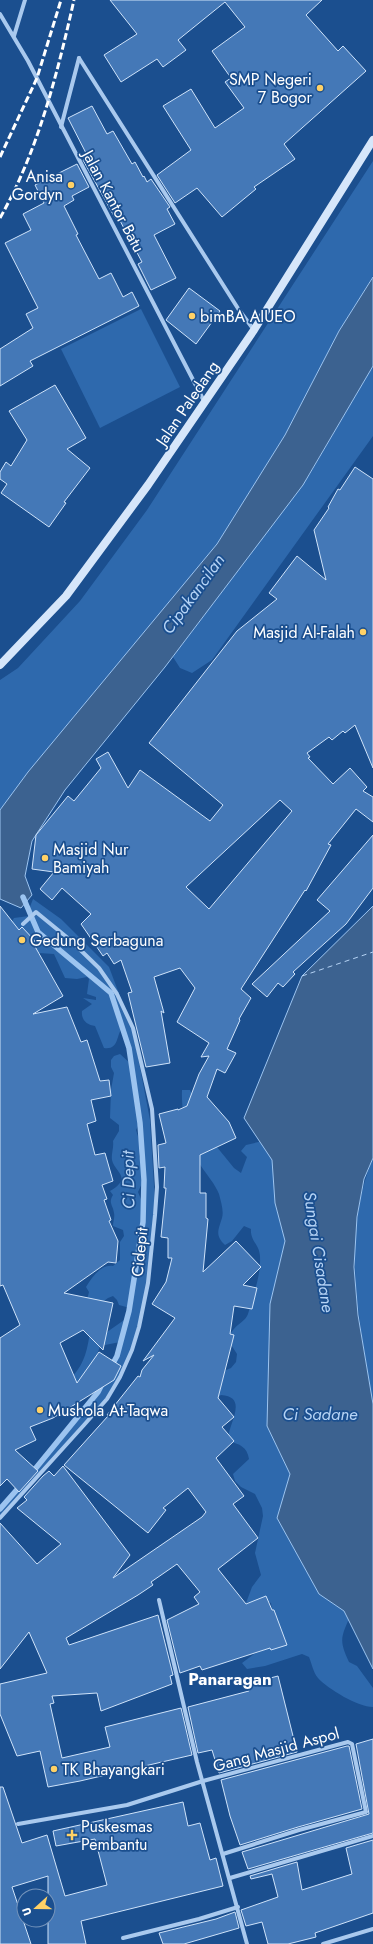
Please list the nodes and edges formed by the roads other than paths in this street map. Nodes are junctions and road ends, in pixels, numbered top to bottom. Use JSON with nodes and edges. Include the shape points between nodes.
{"nodes":[{"id":1,"x":25,"y":0,"type":"edge"},
{"id":2,"x":0,"y":14,"type":"edge"},
{"id":3,"x":14,"y":36,"type":"junction"},
{"id":4,"x":61,"y":127,"type":"junction"},
{"id":5,"x":373,"y":140,"type":"edge"},
{"id":6,"x":254,"y":330,"type":"junction"},
{"id":7,"x":204,"y":401,"type":"junction"},
{"id":8,"x":0,"y":665,"type":"edge"},
{"id":9,"x":24,"y":923,"type":"dead end"},
{"id":10,"x":0,"y":1518,"type":"edge"},
{"id":11,"x":159,"y":1600,"type":"dead end"},
{"id":12,"x":203,"y":1781,"type":"junction"},
{"id":13,"x":18,"y":1824,"type":"dead end"},
{"id":14,"x":373,"y":1836,"type":"edge"},
{"id":15,"x":223,"y":1854,"type":"junction"},
{"id":16,"x":230,"y":1878,"type":"junction"},
{"id":17,"x":238,"y":1907,"type":"junction"},
{"id":18,"x":373,"y":1929,"type":"edge"},
{"id":19,"x":123,"y":1938,"type":"dead end"},
{"id":20,"x":247,"y":1944,"type":"edge"},
{"id":21,"x":323,"y":1944,"type":"edge"}],
"edges":[{"from":1,"to":3,"type":"street"},
{"from":2,"to":3,"type":"street","name":"Jalan Kantor Batu"},
{"from":3,"to":4,"type":"street","name":"Jalan Kantor Batu"},
{"from":4,"to":6,"type":"street","via":[[79,58]]},
{"from":4,"to":7,"type":"street","name":"Jalan Kantor Batu"},
{"from":5,"to":6,"type":"street","name":"Jalan Paledang"},
{"from":6,"to":7,"type":"street","name":"Jalan Paledang"},
{"from":7,"to":8,"type":"street","name":"Jalan Paledang","via":[[148,485],[66,596]]},
{"from":9,"to":10,"type":"street","name":"Cidepit","via":[[36,912],[99,968],[117,994],[133,1028],[152,1109],[157,1187],[148,1283],[139,1328],[120,1377],[107,1399]]},
{"from":11,"to":12,"type":"street"},
{"from":12,"to":13,"type":"street","via":[[127,1804]]},
{"from":12,"to":15,"type":"street"},
{"from":12,"to":15,"type":"street","name":"Gang Masjid Aspol","via":[[348,1742],[352,1744],[366,1812]]},
{"from":14,"to":16,"type":"street"},
{"from":15,"to":16,"type":"street"},
{"from":16,"to":17,"type":"street"},
{"from":17,"to":19,"type":"street"},
{"from":17,"to":20,"type":"street"},
{"from":18,"to":21,"type":"street"}]}
